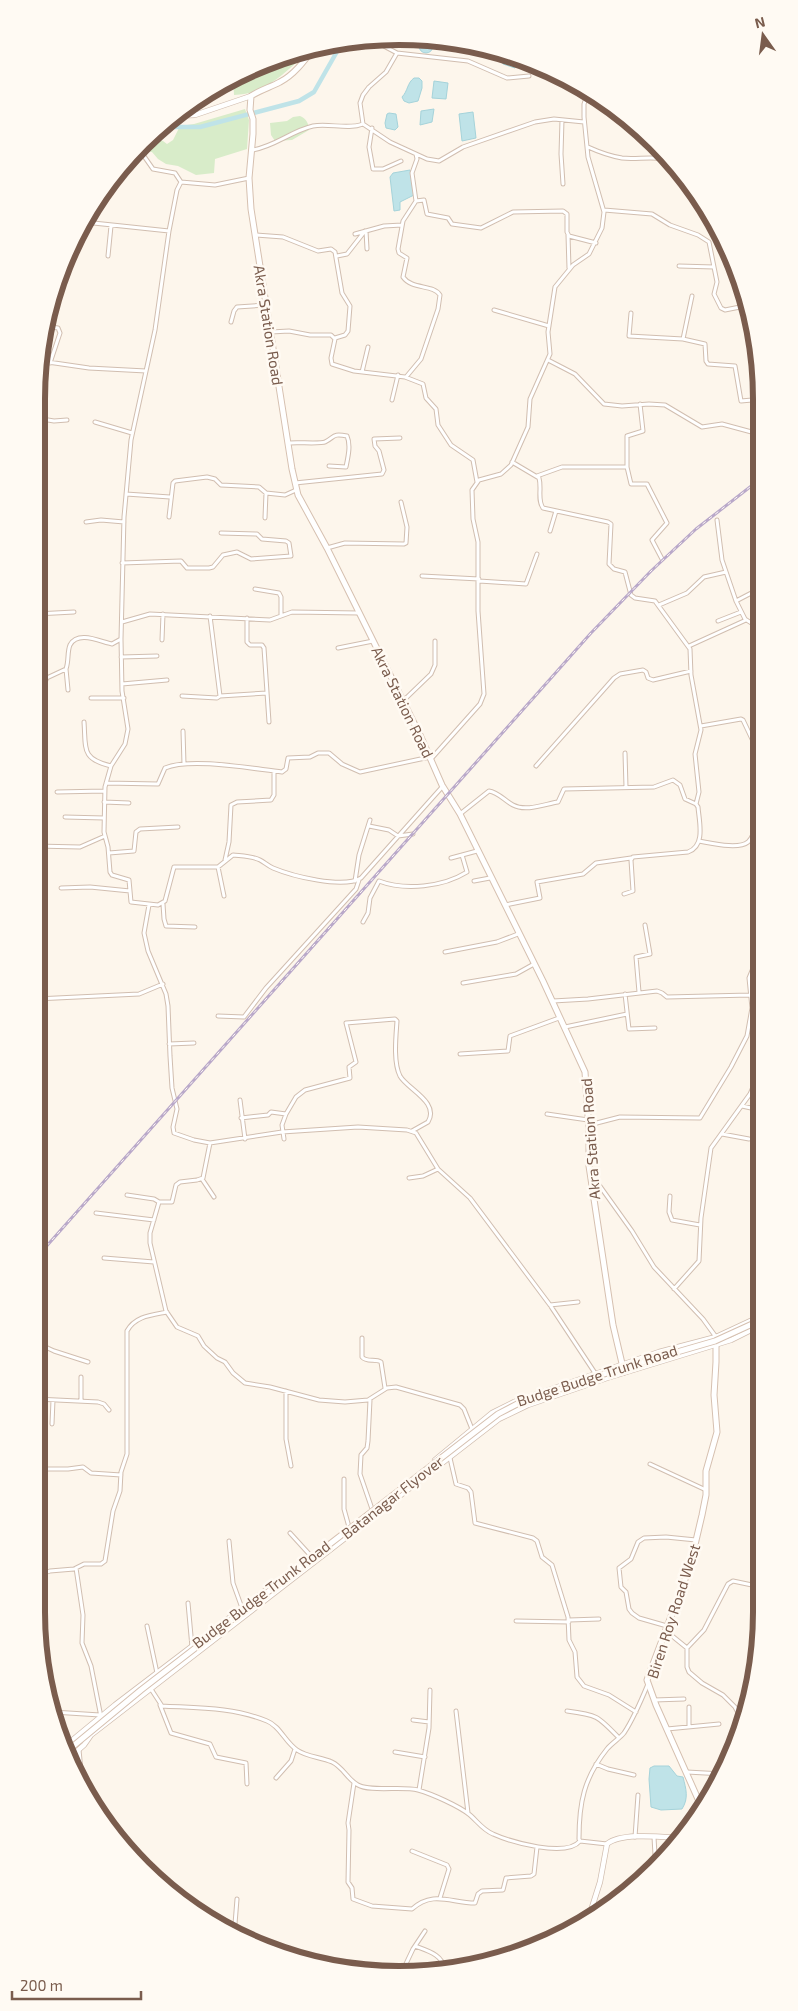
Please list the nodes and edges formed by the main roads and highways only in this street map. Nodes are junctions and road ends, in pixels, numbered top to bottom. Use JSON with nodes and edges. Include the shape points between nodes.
{"nodes":[{"id":1,"x":306,"y":57,"type":"edge"},
{"id":2,"x":753,"y":1322,"type":"edge"},
{"id":3,"x":716,"y":1337,"type":"road end"},
{"id":4,"x":624,"y":1372,"type":"road end"},
{"id":5,"x":72,"y":1747,"type":"edge"},
{"id":6,"x":699,"y":1800,"type":"edge"}],
"edges":[{"from":1,"to":4,"type":"main road","name":"Akra Station Road","via":[[291,75],[251,96],[250,110],[253,119],[249,178],[255,235],[294,483],[585,1072],[590,1173],[613,1325]]},
{"from":2,"to":5,"type":"main road","name":"Batanagar Flyover","bridge":true,"via":[[715,1341],[622,1368],[498,1414]]},
{"from":3,"to":6,"type":"main road","name":"Biren Roy Road West","via":[[714,1395],[717,1432],[708,1460],[696,1540],[690,1566],[648,1676],[654,1700]]}]}
